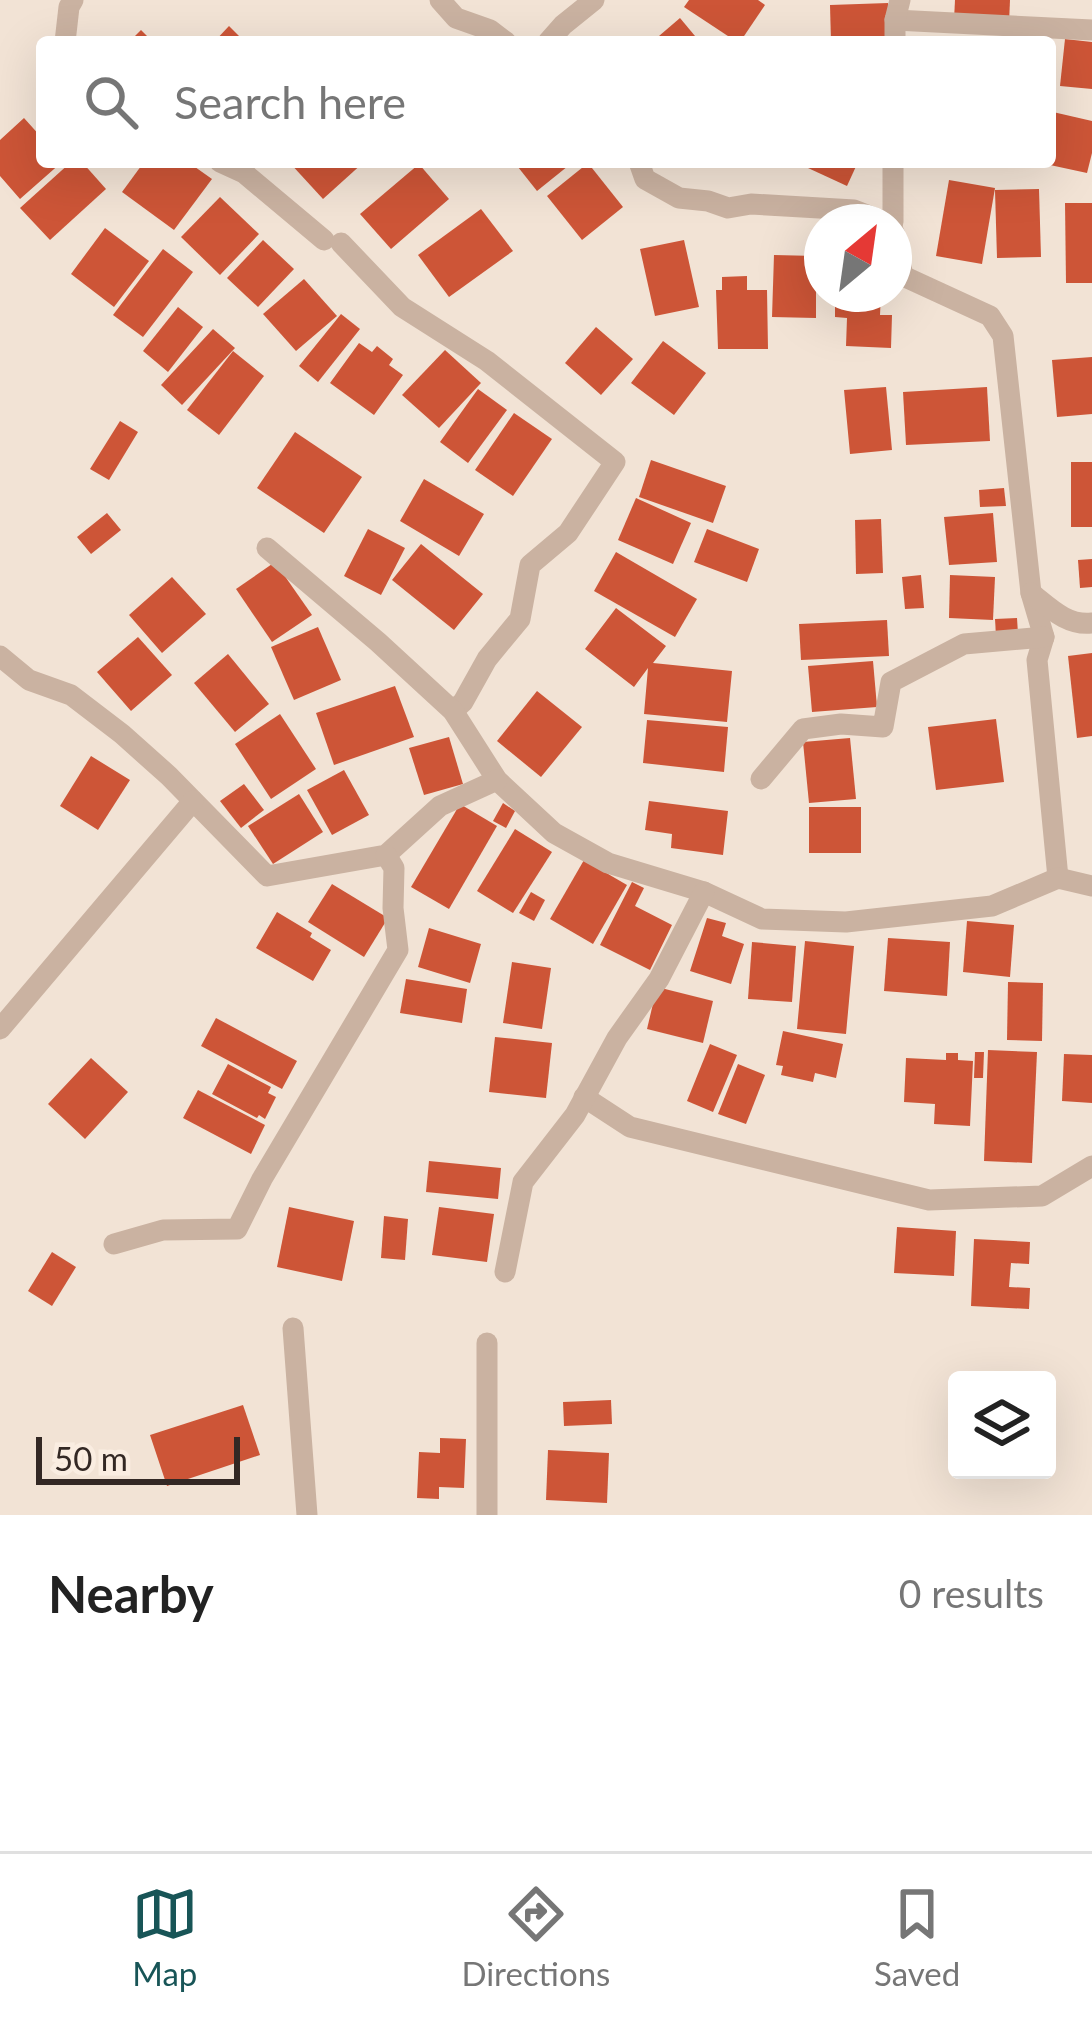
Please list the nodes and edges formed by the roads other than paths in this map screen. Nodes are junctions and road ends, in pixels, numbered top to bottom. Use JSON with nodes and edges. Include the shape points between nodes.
{"nodes":[{"id":1,"x":73,"y":0,"type":"edge"},
{"id":2,"x":440,"y":0,"type":"edge"},
{"id":3,"x":594,"y":0,"type":"edge"},
{"id":4,"x":897,"y":21,"type":"edge"},
{"id":5,"x":1092,"y":29,"type":"edge"},
{"id":6,"x":65,"y":36,"type":"edge"},
{"id":7,"x":498,"y":36,"type":"edge"},
{"id":8,"x":553,"y":36,"type":"edge"},
{"id":9,"x":233,"y":168,"type":"edge"},
{"id":10,"x":640,"y":168,"type":"edge"},
{"id":11,"x":893,"y":168,"type":"edge"},
{"id":12,"x":890,"y":204,"type":"edge"},
{"id":13,"x":804,"y":207,"type":"edge"},
{"id":14,"x":912,"y":280,"type":"edge"},
{"id":15,"x":268,"y":548,"type":"dead end"},
{"id":16,"x":1031,"y":593,"type":"junction"},
{"id":17,"x":1086,"y":623,"type":"edge"},
{"id":18,"x":1044,"y":637,"type":"junction"},
{"id":19,"x":0,"y":656,"type":"edge"},
{"id":20,"x":1037,"y":660,"type":"junction"},
{"id":21,"x":452,"y":710,"type":"junction"},
{"id":22,"x":761,"y":779,"type":"dead end"},
{"id":23,"x":496,"y":780,"type":"junction"},
{"id":24,"x":194,"y":801,"type":"junction"},
{"id":25,"x":386,"y":855,"type":"junction"},
{"id":26,"x":1058,"y":878,"type":"junction"},
{"id":27,"x":1092,"y":886,"type":"edge"},
{"id":28,"x":704,"y":892,"type":"junction"},
{"id":29,"x":0,"y":1029,"type":"edge"},
{"id":30,"x":584,"y":1097,"type":"junction"},
{"id":31,"x":1092,"y":1166,"type":"edge"},
{"id":32,"x":114,"y":1244,"type":"dead end"},
{"id":33,"x":505,"y":1272,"type":"dead end"},
{"id":34,"x":292,"y":1328,"type":"dead end"},
{"id":35,"x":487,"y":1343,"type":"dead end"},
{"id":36,"x":307,"y":1515,"type":"edge"},
{"id":37,"x":487,"y":1515,"type":"edge"}],
"edges":[{"from":1,"to":6,"type":"street"},
{"from":2,"to":7,"type":"street","via":[[456,18]]},
{"from":3,"to":8,"type":"street"},
{"from":4,"to":5,"type":"street"},
{"from":9,"to":21,"type":"street","via":[[333,241],[402,307],[487,361],[615,462],[568,533],[530,565],[520,619]]},
{"from":10,"to":13,"type":"street","via":[[679,198],[728,208]]},
{"from":11,"to":12,"type":"street"},
{"from":14,"to":16,"type":"street","via":[[990,316],[1003,336]]},
{"from":15,"to":21,"type":"street"},
{"from":16,"to":17,"type":"street","via":[[1059,616]]},
{"from":16,"to":18,"type":"street"},
{"from":17,"to":20,"type":"street"},
{"from":18,"to":20,"type":"street"},
{"from":18,"to":22,"type":"street","via":[[946,653],[891,682],[883,727],[803,729]]},
{"from":19,"to":24,"type":"street","via":[[29,680],[71,695]]},
{"from":20,"to":26,"type":"street"},
{"from":21,"to":23,"type":"street"},
{"from":23,"to":25,"type":"street","via":[[440,806]]},
{"from":23,"to":28,"type":"street","via":[[554,833],[608,863]]},
{"from":24,"to":25,"type":"street","via":[[267,876]]},
{"from":24,"to":29,"type":"street"},
{"from":25,"to":32,"type":"street","via":[[394,868],[398,950],[237,1229],[163,1230]]},
{"from":26,"to":27,"type":"street"},
{"from":26,"to":28,"type":"street","via":[[992,906],[846,922],[762,919]]},
{"from":28,"to":30,"type":"street"},
{"from":30,"to":31,"type":"street","via":[[630,1127],[929,1200],[1042,1196]]},
{"from":30,"to":33,"type":"street","via":[[523,1182]]},
{"from":34,"to":36,"type":"street"},
{"from":35,"to":37,"type":"street"}]}
